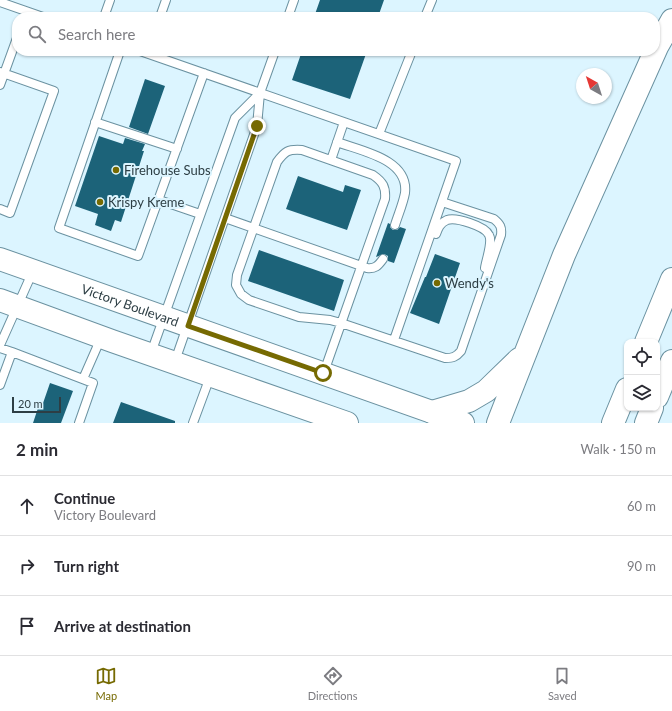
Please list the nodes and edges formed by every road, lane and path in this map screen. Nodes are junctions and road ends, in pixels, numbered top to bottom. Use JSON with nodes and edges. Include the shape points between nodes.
{"nodes":[{"id":1,"x":110,"y":0,"type":"edge"},
{"id":2,"x":166,"y":0,"type":"edge"},
{"id":3,"x":294,"y":0,"type":"edge"},
{"id":4,"x":432,"y":0,"type":"edge"},
{"id":5,"x":0,"y":2,"type":"edge"},
{"id":6,"x":22,"y":12,"type":"edge"},
{"id":7,"x":106,"y":12,"type":"edge"},
{"id":8,"x":162,"y":12,"type":"edge"},
{"id":9,"x":290,"y":12,"type":"edge"},
{"id":10,"x":427,"y":12,"type":"edge"},
{"id":11,"x":672,"y":20,"type":"edge"},
{"id":12,"x":660,"y":42,"type":"edge"},
{"id":13,"x":12,"y":49,"type":"edge"},
{"id":14,"x":118,"y":56,"type":"edge"},
{"id":15,"x":156,"y":56,"type":"edge"},
{"id":16,"x":273,"y":56,"type":"edge"},
{"id":17,"x":410,"y":56,"type":"edge"},
{"id":18,"x":653,"y":56,"type":"edge"},
{"id":19,"x":2,"y":72,"type":"edge"},
{"id":20,"x":204,"y":73,"type":"junction"},
{"id":21,"x":0,"y":85,"type":"edge"},
{"id":22,"x":260,"y":93,"type":"junction"},
{"id":23,"x":95,"y":122,"type":"junction"},
{"id":24,"x":344,"y":122,"type":"junction"},
{"id":25,"x":379,"y":134,"type":"junction"},
{"id":26,"x":337,"y":142,"type":"junction"},
{"id":27,"x":177,"y":150,"type":"junction"},
{"id":28,"x":331,"y":160,"type":"junction"},
{"id":29,"x":159,"y":200,"type":"junction"},
{"id":30,"x":442,"y":202,"type":"junction"},
{"id":31,"x":0,"y":209,"type":"edge"},
{"id":32,"x":200,"y":214,"type":"junction"},
{"id":33,"x":225,"y":218,"type":"junction"},
{"id":34,"x":395,"y":225,"type":"dead end"},
{"id":35,"x":254,"y":228,"type":"junction"},
{"id":36,"x":0,"y":259,"type":"edge"},
{"id":37,"x":383,"y":260,"type":"dead end"},
{"id":38,"x":362,"y":266,"type":"junction"},
{"id":39,"x":33,"y":271,"type":"junction"},
{"id":40,"x":672,"y":279,"type":"edge"},
{"id":41,"x":480,"y":297,"type":"junction"},
{"id":42,"x":9,"y":303,"type":"edge"},
{"id":43,"x":405,"y":306,"type":"junction"},
{"id":44,"x":164,"y":317,"type":"junction"},
{"id":45,"x":341,"y":323,"type":"junction"},
{"id":46,"x":188,"y":326,"type":"junction"},
{"id":47,"x":102,"y":337,"type":"junction"},
{"id":48,"x":647,"y":339,"type":"edge"},
{"id":49,"x":394,"y":340,"type":"junction"},
{"id":50,"x":0,"y":346,"type":"edge"},
{"id":51,"x":12,"y":352,"type":"junction"},
{"id":52,"x":151,"y":354,"type":"junction"},
{"id":53,"x":524,"y":354,"type":"junction"},
{"id":54,"x":672,"y":361,"type":"edge"},
{"id":55,"x":175,"y":363,"type":"junction"},
{"id":56,"x":323,"y":373,"type":"junction"},
{"id":57,"x":210,"y":375,"type":"junction"},
{"id":58,"x":83,"y":379,"type":"junction"},
{"id":59,"x":0,"y":385,"type":"edge"},
{"id":60,"x":660,"y":390,"type":"edge"},
{"id":61,"x":624,"y":397,"type":"edge"},
{"id":62,"x":651,"y":411,"type":"edge"},
{"id":63,"x":432,"y":412,"type":"junction"},
{"id":64,"x":341,"y":422,"type":"edge"},
{"id":65,"x":614,"y":422,"type":"edge"},
{"id":66,"x":79,"y":423,"type":"edge"},
{"id":67,"x":193,"y":423,"type":"edge"},
{"id":68,"x":463,"y":423,"type":"edge"},
{"id":69,"x":498,"y":423,"type":"edge"},
{"id":70,"x":646,"y":423,"type":"edge"}],
"edges":[{"from":1,"to":7,"type":"lane"},
{"from":2,"to":8,"type":"lane"},
{"from":3,"to":9,"type":"lane"},
{"from":4,"to":10,"type":"lane"},
{"from":5,"to":6,"type":"lane"},
{"from":11,"to":12,"type":"main road"},
{"from":13,"to":19,"type":"lane"},
{"from":14,"to":23,"type":"lane"},
{"from":15,"to":20,"type":"lane"},
{"from":16,"to":22,"type":"lane"},
{"from":17,"to":25,"type":"lane"},
{"from":18,"to":53,"type":"main road","via":[[564,255]]},
{"from":19,"to":21,"type":"lane"},
{"from":19,"to":31,"type":"lane","via":[[54,91],[10,213]]},
{"from":20,"to":22,"type":"lane"},
{"from":20,"to":27,"type":"lane"},
{"from":22,"to":24,"type":"lane"},
{"from":22,"to":32,"type":"lane","via":[[234,118]]},
{"from":22,"to":33,"type":"lane","via":[[257,126]]},
{"from":23,"to":27,"type":"lane"},
{"from":23,"to":29,"type":"lane","via":[[58,228],[138,256]]},
{"from":24,"to":25,"type":"lane"},
{"from":24,"to":26,"type":"lane"},
{"from":25,"to":30,"type":"lane","via":[[456,161]]},
{"from":26,"to":28,"type":"lane"},
{"from":26,"to":34,"type":"lane","via":[[382,158],[392,163],[399,171],[405,191]]},
{"from":27,"to":29,"type":"lane"},
{"from":28,"to":35,"type":"lane","via":[[302,150],[292,149],[283,154],[277,162]]},
{"from":28,"to":38,"type":"lane","via":[[373,175],[382,181],[386,190]]},
{"from":29,"to":32,"type":"lane"},
{"from":30,"to":41,"type":"lane","via":[[494,219],[502,228]]},
{"from":30,"to":43,"type":"lane"},
{"from":32,"to":44,"type":"lane"},
{"from":33,"to":35,"type":"lane"},
{"from":33,"to":46,"type":"lane"},
{"from":35,"to":38,"type":"lane"},
{"from":35,"to":45,"type":"lane","via":[[237,275],[236,285],[241,294],[249,300],[299,317]]},
{"from":36,"to":39,"type":"main road","name":"Victory Boulevard"},
{"from":37,"to":38,"type":"lane","via":[[373,269]]},
{"from":38,"to":45,"type":"lane"},
{"from":39,"to":42,"type":"lane"},
{"from":39,"to":44,"type":"main road","name":"Victory Boulevard"},
{"from":40,"to":48,"type":"main road"},
{"from":41,"to":43,"type":"lane","via":[[491,240],[489,233],[481,227],[455,219],[447,220],[439,226],[414,297]]},
{"from":41,"to":49,"type":"lane","via":[[457,356],[445,358]]},
{"from":42,"to":47,"type":"main road"},
{"from":42,"to":50,"type":"lane"},
{"from":43,"to":49,"type":"lane"},
{"from":44,"to":46,"type":"main road","name":"Victory Boulevard"},
{"from":44,"to":52,"type":"lane"},
{"from":45,"to":49,"type":"lane"},
{"from":45,"to":56,"type":"lane"},
{"from":46,"to":55,"type":"lane"},
{"from":46,"to":56,"type":"main road","name":"Victory Boulevard"},
{"from":47,"to":52,"type":"main road"},
{"from":47,"to":58,"type":"lane"},
{"from":50,"to":51,"type":"lane"},
{"from":51,"to":58,"type":"lane"},
{"from":51,"to":59,"type":"lane"},
{"from":52,"to":55,"type":"main road"},
{"from":53,"to":63,"type":"main road","via":[[486,391],[469,400]]},
{"from":53,"to":69,"type":"main road"},
{"from":54,"to":60,"type":"main road"},
{"from":55,"to":57,"type":"main road"},
{"from":56,"to":63,"type":"main road","name":"Victory Boulevard"},
{"from":57,"to":64,"type":"main road"},
{"from":57,"to":67,"type":"lane"},
{"from":58,"to":66,"type":"lane","via":[[93,383]]},
{"from":61,"to":65,"type":"main road"},
{"from":62,"to":70,"type":"main road"},
{"from":63,"to":68,"type":"main road","name":"Victory Boulevard"}]}
